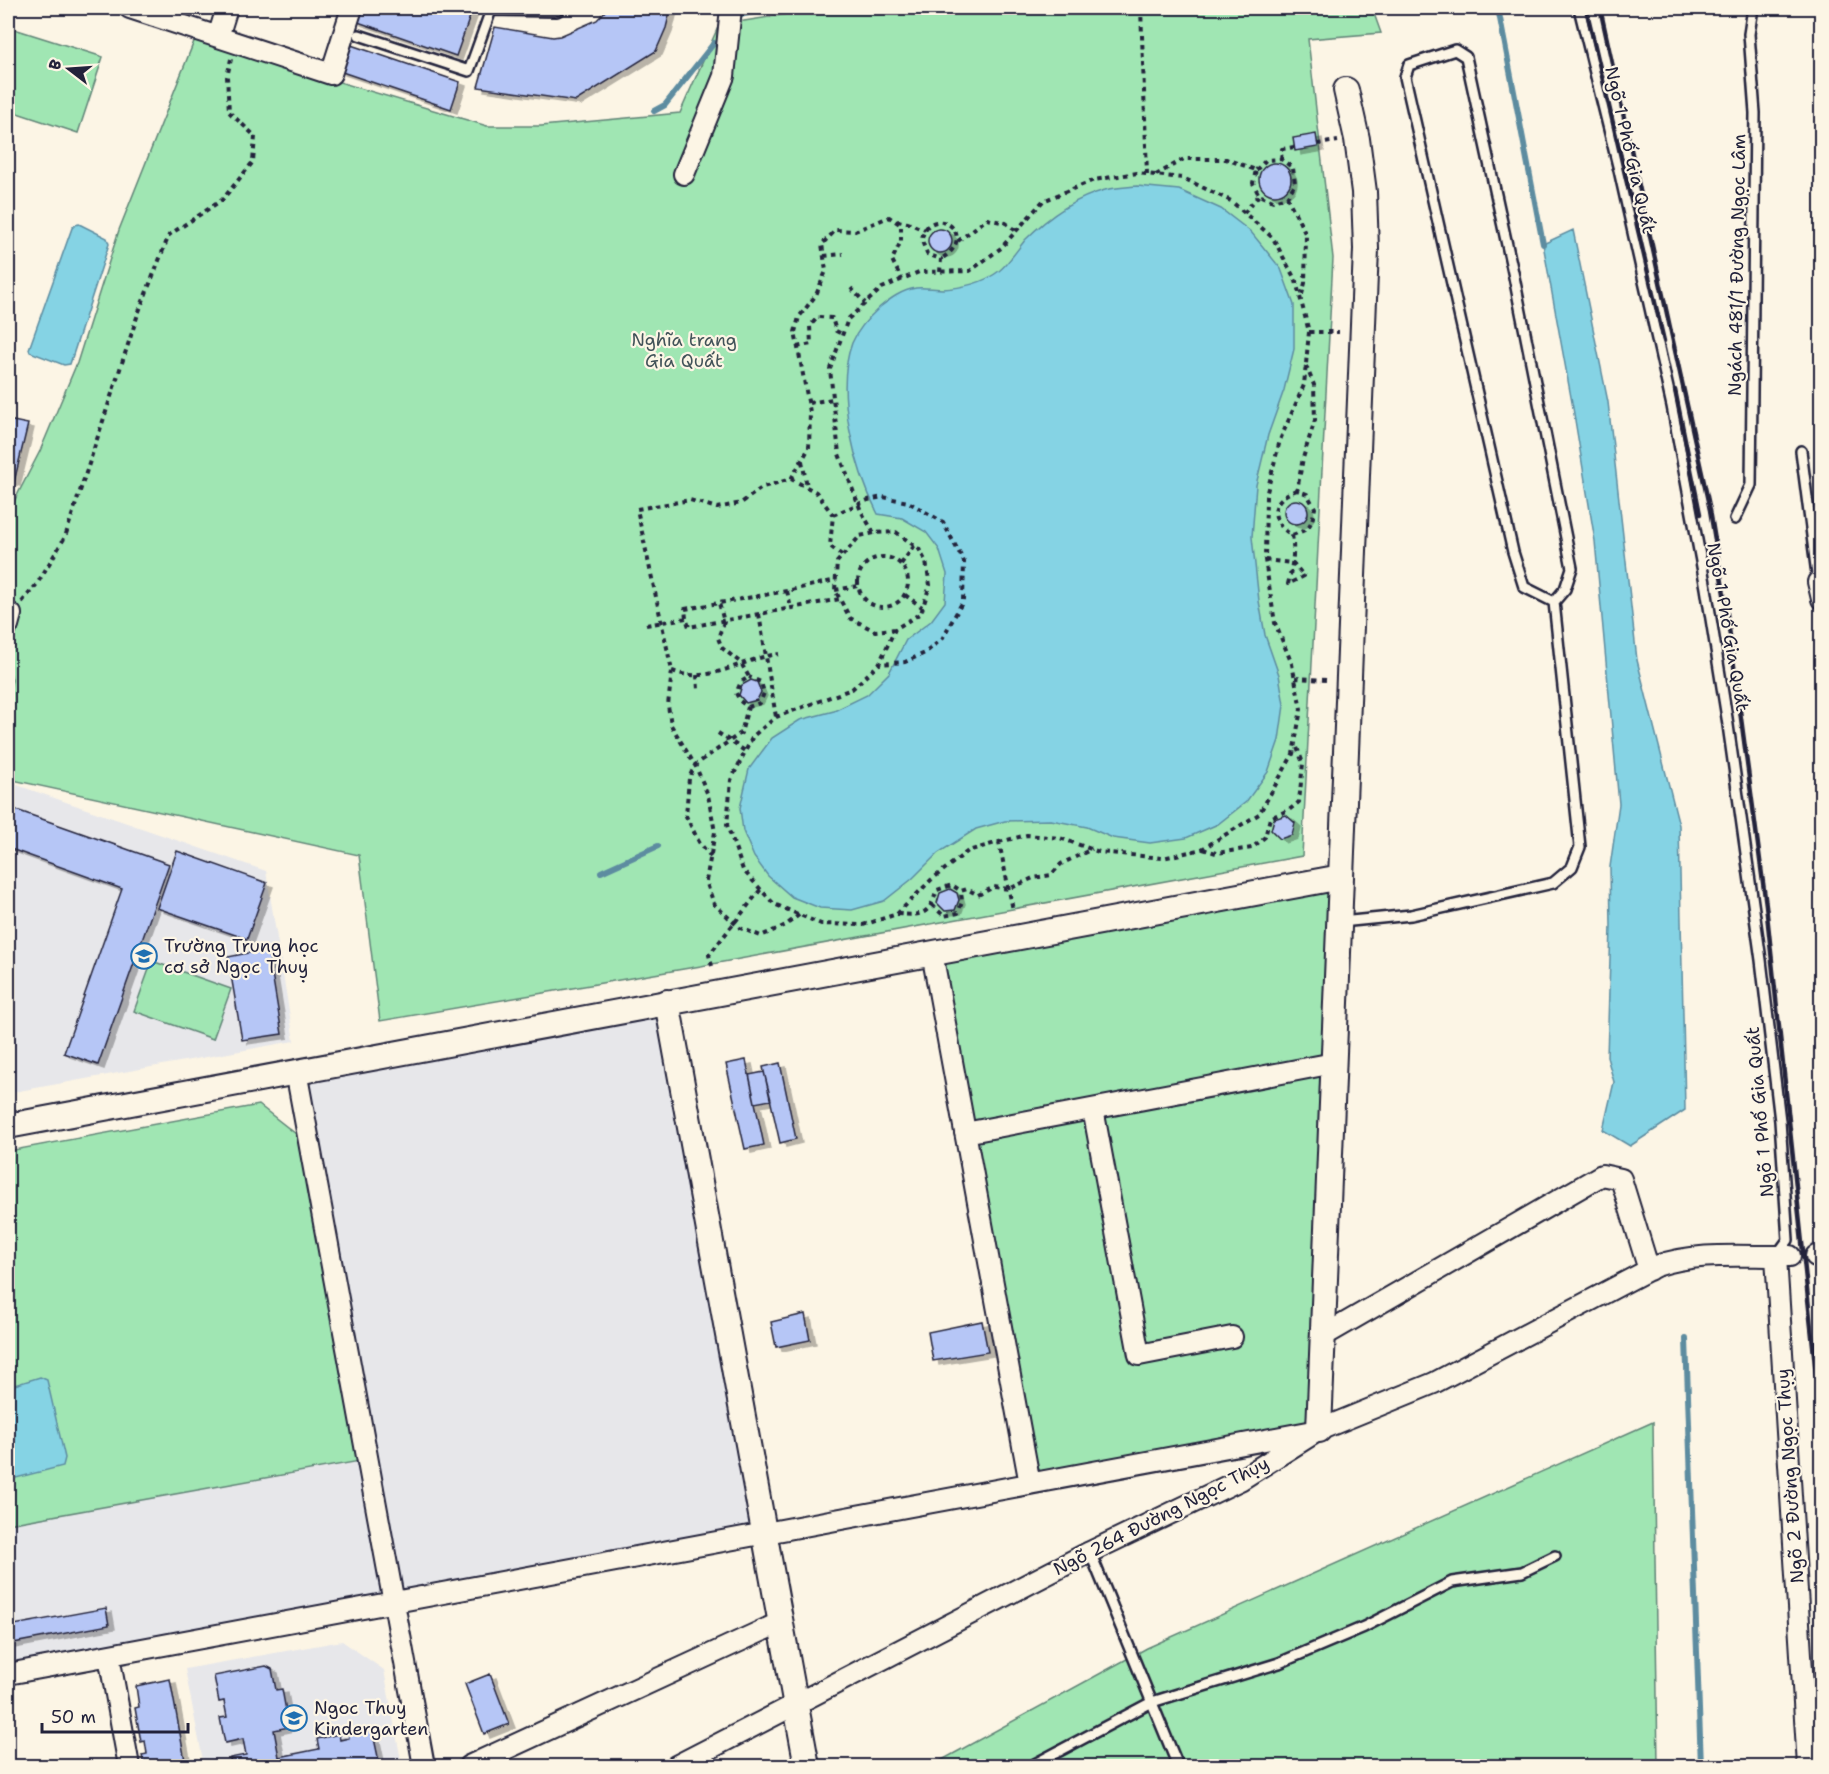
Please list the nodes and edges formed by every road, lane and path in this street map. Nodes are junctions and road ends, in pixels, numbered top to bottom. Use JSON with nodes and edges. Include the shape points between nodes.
{"nodes":[{"id":1,"x":130,"y":8,"type":"edge"},
{"id":2,"x":227,"y":8,"type":"edge"},
{"id":3,"x":352,"y":8,"type":"edge"},
{"id":4,"x":561,"y":8,"type":"edge"},
{"id":5,"x":731,"y":8,"type":"edge"},
{"id":6,"x":1141,"y":8,"type":"edge"},
{"id":7,"x":1579,"y":8,"type":"edge"},
{"id":8,"x":1753,"y":8,"type":"edge"},
{"id":9,"x":488,"y":9,"type":"edge"},
{"id":10,"x":359,"y":35,"type":"dead end"},
{"id":11,"x":226,"y":40,"type":"junction"},
{"id":12,"x":1346,"y":90,"type":"dead end"},
{"id":13,"x":1294,"y":147,"type":"dead end"},
{"id":14,"x":1281,"y":159,"type":"junction"},
{"id":15,"x":1256,"y":170,"type":"junction"},
{"id":16,"x":684,"y":174,"type":"dead end"},
{"id":17,"x":1148,"y":174,"type":"junction"},
{"id":18,"x":1155,"y":175,"type":"junction"},
{"id":19,"x":1259,"y":195,"type":"junction"},
{"id":20,"x":1287,"y":197,"type":"junction"},
{"id":21,"x":1244,"y":213,"type":"junction"},
{"id":22,"x":895,"y":221,"type":"junction"},
{"id":23,"x":925,"y":230,"type":"junction"},
{"id":24,"x":1016,"y":231,"type":"junction"},
{"id":25,"x":958,"y":241,"type":"junction"},
{"id":26,"x":843,"y":254,"type":"dead end"},
{"id":27,"x":824,"y":256,"type":"junction"},
{"id":28,"x":941,"y":259,"type":"junction"},
{"id":29,"x":940,"y":272,"type":"junction"},
{"id":30,"x":902,"y":280,"type":"junction"},
{"id":31,"x":851,"y":288,"type":"dead end"},
{"id":32,"x":1301,"y":300,"type":"junction"},
{"id":33,"x":865,"y":303,"type":"junction"},
{"id":34,"x":1310,"y":332,"type":"junction"},
{"id":35,"x":1340,"y":332,"type":"dead end"},
{"id":36,"x":842,"y":334,"type":"junction"},
{"id":37,"x":797,"y":347,"type":"junction"},
{"id":38,"x":1306,"y":366,"type":"junction"},
{"id":39,"x":833,"y":399,"type":"junction"},
{"id":40,"x":809,"y":403,"type":"junction"},
{"id":41,"x":1801,"y":451,"type":"dead end"},
{"id":42,"x":802,"y":461,"type":"junction"},
{"id":43,"x":791,"y":479,"type":"junction"},
{"id":44,"x":807,"y":487,"type":"junction"},
{"id":45,"x":1297,"y":490,"type":"junction"},
{"id":46,"x":858,"y":504,"type":"junction"},
{"id":47,"x":1266,"y":510,"type":"junction"},
{"id":48,"x":1275,"y":511,"type":"junction"},
{"id":49,"x":832,"y":515,"type":"junction"},
{"id":50,"x":1735,"y":519,"type":"dead end"},
{"id":51,"x":874,"y":534,"type":"junction"},
{"id":52,"x":1292,"y":535,"type":"junction"},
{"id":53,"x":915,"y":545,"type":"junction"},
{"id":54,"x":843,"y":556,"type":"junction"},
{"id":55,"x":1265,"y":560,"type":"junction"},
{"id":56,"x":1293,"y":563,"type":"junction"},
{"id":57,"x":901,"y":564,"type":"junction"},
{"id":58,"x":836,"y":580,"type":"junction"},
{"id":59,"x":858,"y":586,"type":"junction"},
{"id":60,"x":1820,"y":588,"type":"edge"},
{"id":61,"x":835,"y":590,"type":"junction"},
{"id":62,"x":787,"y":591,"type":"junction"},
{"id":63,"x":904,"y":595,"type":"junction"},
{"id":64,"x":840,"y":599,"type":"junction"},
{"id":65,"x":1554,"y":602,"type":"junction"},
{"id":66,"x":719,"y":603,"type":"junction"},
{"id":67,"x":922,"y":607,"type":"junction"},
{"id":68,"x":790,"y":608,"type":"junction"},
{"id":69,"x":759,"y":615,"type":"junction"},
{"id":70,"x":687,"y":618,"type":"junction"},
{"id":71,"x":9,"y":619,"type":"edge"},
{"id":72,"x":724,"y":622,"type":"junction"},
{"id":73,"x":660,"y":623,"type":"junction"},
{"id":74,"x":646,"y":626,"type":"dead end"},
{"id":75,"x":895,"y":629,"type":"junction"},
{"id":76,"x":779,"y":654,"type":"dead end"},
{"id":77,"x":766,"y":655,"type":"junction"},
{"id":78,"x":741,"y":663,"type":"junction"},
{"id":79,"x":879,"y":664,"type":"junction"},
{"id":80,"x":672,"y":671,"type":"junction"},
{"id":81,"x":696,"y":675,"type":"junction"},
{"id":82,"x":749,"y":677,"type":"junction"},
{"id":83,"x":1295,"y":678,"type":"junction"},
{"id":84,"x":1326,"y":681,"type":"dead end"},
{"id":85,"x":698,"y":690,"type":"dead end"},
{"id":86,"x":748,"y":707,"type":"junction"},
{"id":87,"x":776,"y":717,"type":"junction"},
{"id":88,"x":718,"y":733,"type":"dead end"},
{"id":89,"x":730,"y":740,"type":"junction"},
{"id":90,"x":1296,"y":744,"type":"junction"},
{"id":91,"x":745,"y":751,"type":"junction"},
{"id":92,"x":695,"y":765,"type":"junction"},
{"id":93,"x":999,"y":842,"type":"junction"},
{"id":94,"x":1092,"y":849,"type":"junction"},
{"id":95,"x":1202,"y":849,"type":"junction"},
{"id":96,"x":711,"y":858,"type":"junction"},
{"id":97,"x":1341,"y":877,"type":"junction"},
{"id":98,"x":761,"y":889,"type":"junction"},
{"id":99,"x":1009,"y":889,"type":"junction"},
{"id":100,"x":961,"y":891,"type":"junction"},
{"id":101,"x":932,"y":905,"type":"junction"},
{"id":102,"x":1013,"y":910,"type":"dead end"},
{"id":103,"x":897,"y":914,"type":"junction"},
{"id":104,"x":799,"y":915,"type":"junction"},
{"id":105,"x":734,"y":922,"type":"junction"},
{"id":106,"x":1339,"y":923,"type":"junction"},
{"id":107,"x":932,"y":953,"type":"junction"},
{"id":108,"x":712,"y":966,"type":"dead end"},
{"id":109,"x":667,"y":1002,"type":"junction"},
{"id":110,"x":1334,"y":1063,"type":"junction"},
{"id":111,"x":296,"y":1071,"type":"junction"},
{"id":112,"x":1093,"y":1109,"type":"junction"},
{"id":113,"x":8,"y":1126,"type":"edge"},
{"id":114,"x":965,"y":1134,"type":"junction"},
{"id":115,"x":1783,"y":1256,"type":"junction"},
{"id":116,"x":1649,"y":1270,"type":"junction"},
{"id":117,"x":1323,"y":1336,"type":"junction"},
{"id":118,"x":1232,"y":1337,"type":"dead end"},
{"id":119,"x":1319,"y":1430,"type":"junction"},
{"id":120,"x":1030,"y":1484,"type":"junction"},
{"id":121,"x":765,"y":1533,"type":"junction"},
{"id":122,"x":1089,"y":1552,"type":"junction"},
{"id":123,"x":1555,"y":1556,"type":"dead end"},
{"id":124,"x":394,"y":1603,"type":"junction"},
{"id":125,"x":781,"y":1622,"type":"junction"},
{"id":126,"x":109,"y":1656,"type":"junction"},
{"id":127,"x":8,"y":1674,"type":"edge"},
{"id":128,"x":1152,"y":1702,"type":"junction"},
{"id":129,"x":796,"y":1704,"type":"junction"},
{"id":130,"x":1176,"y":1766,"type":"edge"},
{"id":131,"x":129,"y":1767,"type":"edge"},
{"id":132,"x":424,"y":1767,"type":"edge"},
{"id":133,"x":469,"y":1767,"type":"edge"},
{"id":134,"x":676,"y":1767,"type":"edge"},
{"id":135,"x":807,"y":1767,"type":"edge"},
{"id":136,"x":1031,"y":1767,"type":"edge"},
{"id":137,"x":1808,"y":1767,"type":"edge"}],
"edges":[{"from":1,"to":11,"type":"street"},
{"from":2,"to":11,"type":"street"},
{"from":3,"to":11,"type":"street","via":[[331,74]]},
{"from":4,"to":9,"type":"lane"},
{"from":5,"to":16,"type":"street","via":[[724,76]]},
{"from":6,"to":17,"type":"path"},
{"from":7,"to":115,"type":"lane","name":"Ngõ 1 Phố Gia Quất","via":[[1672,406],[1706,588],[1780,1121],[1788,1240]]},
{"from":8,"to":50,"type":"lane","name":"Ngách 481/1 Đường Ngọc Lâm","via":[[1749,34],[1755,113],[1751,485]]},
{"from":9,"to":10,"type":"lane","via":[[469,71]]},
{"from":11,"to":71,"type":"path","via":[[229,112],[255,136],[253,162],[222,200],[169,235],[138,314],[65,537],[37,584]]},
{"from":12,"to":97,"type":"street","via":[[1358,139],[1366,249]]},
{"from":13,"to":14,"type":"path","via":[[1282,149]]},
{"from":14,"to":15,"type":"path","via":[[1266,160]]},
{"from":14,"to":20,"type":"path","via":[[1293,168],[1295,184]]},
{"from":15,"to":18,"type":"path","via":[[1226,159],[1184,159]]},
{"from":15,"to":19,"type":"path","via":[[1253,183]]},
{"from":17,"to":18,"type":"path"},
{"from":17,"to":24,"type":"path","via":[[1094,180],[1043,201]]},
{"from":18,"to":21,"type":"path","via":[[1183,178],[1231,201]]},
{"from":19,"to":20,"type":"path","via":[[1273,201]]},
{"from":19,"to":21,"type":"path"},
{"from":20,"to":32,"type":"path","via":[[1306,235]]},
{"from":21,"to":32,"type":"path","via":[[1273,238],[1296,281]]},
{"from":22,"to":23,"type":"path"},
{"from":22,"to":27,"type":"path","via":[[889,218],[855,231],[836,230],[822,244]]},
{"from":22,"to":30,"type":"path","via":[[901,225],[901,241],[892,260]]},
{"from":23,"to":25,"type":"path","via":[[932,223],[942,222],[956,232]]},
{"from":23,"to":28,"type":"path","via":[[922,239],[927,254]]},
{"from":24,"to":25,"type":"path","via":[[1006,223],[987,219]]},
{"from":24,"to":29,"type":"path","via":[[970,271]]},
{"from":25,"to":28,"type":"path","via":[[952,252]]},
{"from":26,"to":27,"type":"path"},
{"from":27,"to":37,"type":"path","via":[[826,271],[816,295],[799,316]]},
{"from":28,"to":29,"type":"path"},
{"from":29,"to":30,"type":"path","via":[[919,272]]},
{"from":30,"to":33,"type":"path","via":[[882,288]]},
{"from":31,"to":33,"type":"path"},
{"from":32,"to":34,"type":"path"},
{"from":33,"to":36,"type":"path","via":[[848,319]]},
{"from":34,"to":35,"type":"path"},
{"from":34,"to":38,"type":"path"},
{"from":36,"to":37,"type":"path","via":[[836,332],[832,318],[818,316],[810,326],[811,344]]},
{"from":36,"to":39,"type":"path","via":[[830,369]]},
{"from":37,"to":40,"type":"path"},
{"from":38,"to":45,"type":"path","via":[[1314,386],[1315,420]]},
{"from":38,"to":47,"type":"path","via":[[1304,386],[1280,440]]},
{"from":39,"to":40,"type":"path"},
{"from":39,"to":46,"type":"path","via":[[839,454]]},
{"from":40,"to":42,"type":"path","via":[[809,448]]},
{"from":41,"to":60,"type":"lane"},
{"from":42,"to":43,"type":"path"},
{"from":42,"to":44,"type":"path"},
{"from":43,"to":44,"type":"path"},
{"from":43,"to":73,"type":"path","via":[[763,487],[741,503],[717,508],[690,500],[637,509]]},
{"from":44,"to":49,"type":"path","via":[[816,492]]},
{"from":45,"to":48,"type":"path","via":[[1280,498]]},
{"from":45,"to":52,"type":"path","via":[[1307,494],[1315,508],[1311,525]]},
{"from":46,"to":49,"type":"path"},
{"from":46,"to":51,"type":"path"},
{"from":46,"to":79,"type":"path","via":[[883,497],[908,502],[943,522],[964,562],[963,601],[942,639],[905,662]]},
{"from":47,"to":48,"type":"path"},
{"from":47,"to":55,"type":"path"},
{"from":48,"to":52,"type":"path","via":[[1281,529]]},
{"from":49,"to":54,"type":"path","via":[[830,546]]},
{"from":51,"to":53,"type":"path","via":[[896,532]]},
{"from":51,"to":54,"type":"path","via":[[860,537]]},
{"from":52,"to":56,"type":"path"},
{"from":53,"to":57,"type":"path"},
{"from":53,"to":67,"type":"path","via":[[926,561],[930,585]]},
{"from":54,"to":58,"type":"path","via":[[837,562]]},
{"from":55,"to":56,"type":"path"},
{"from":55,"to":83,"type":"path","via":[[1275,623]]},
{"from":56,"to":56,"type":"path","via":[[1290,574],[1288,584],[1304,576]]},
{"from":57,"to":59,"type":"path","via":[[887,556],[871,559],[860,570]]},
{"from":57,"to":63,"type":"path","via":[[908,578]]},
{"from":58,"to":61,"type":"path"},
{"from":58,"to":62,"type":"path"},
{"from":59,"to":61,"type":"path"},
{"from":59,"to":63,"type":"path","via":[[866,602],[883,608],[899,602]]},
{"from":61,"to":64,"type":"path"},
{"from":62,"to":66,"type":"path"},
{"from":62,"to":68,"type":"path"},
{"from":63,"to":67,"type":"path"},
{"from":64,"to":68,"type":"path"},
{"from":64,"to":75,"type":"path","via":[[850,618],[875,631]]},
{"from":65,"to":65,"type":"lane","via":[[1565,589],[1572,568],[1466,57],[1455,50],[1409,65],[1405,77],[1513,552],[1524,587]]},
{"from":65,"to":106,"type":"lane","via":[[1580,847],[1572,867],[1553,884],[1411,915]]},
{"from":66,"to":70,"type":"path","via":[[685,609]]},
{"from":66,"to":72,"type":"path"},
{"from":67,"to":75,"type":"path","via":[[921,613]]},
{"from":68,"to":69,"type":"path"},
{"from":69,"to":72,"type":"path"},
{"from":69,"to":77,"type":"path"},
{"from":70,"to":72,"type":"path","via":[[689,627]]},
{"from":70,"to":73,"type":"path"},
{"from":72,"to":78,"type":"path","via":[[718,638],[722,648]]},
{"from":73,"to":74,"type":"path"},
{"from":73,"to":80,"type":"path"},
{"from":75,"to":79,"type":"path"},
{"from":76,"to":77,"type":"path"},
{"from":77,"to":78,"type":"path"},
{"from":77,"to":87,"type":"path"},
{"from":78,"to":81,"type":"path"},
{"from":78,"to":82,"type":"path"},
{"from":79,"to":87,"type":"path","via":[[852,688]]},
{"from":80,"to":81,"type":"path"},
{"from":80,"to":92,"type":"path","via":[[668,705],[671,725]]},
{"from":81,"to":85,"type":"path"},
{"from":82,"to":86,"type":"path","via":[[741,682],[736,693]]},
{"from":82,"to":86,"type":"path","via":[[761,682],[764,693],[760,703]]},
{"from":83,"to":84,"type":"path"},
{"from":83,"to":90,"type":"path","via":[[1301,709]]},
{"from":86,"to":89,"type":"path","via":[[741,733]]},
{"from":87,"to":91,"type":"path","via":[[753,736]]},
{"from":88,"to":89,"type":"path"},
{"from":89,"to":91,"type":"path"},
{"from":89,"to":92,"type":"path"},
{"from":90,"to":95,"type":"path","via":[[1259,814]]},
{"from":90,"to":95,"type":"path","via":[[1303,763],[1299,802],[1270,818],[1265,837],[1252,848],[1216,853]]},
{"from":91,"to":98,"type":"path","via":[[731,780],[728,825],[741,872]]},
{"from":92,"to":96,"type":"path","via":[[708,795],[715,832]]},
{"from":92,"to":96,"type":"path","via":[[689,778],[686,816]]},
{"from":93,"to":94,"type":"path","via":[[1026,835],[1060,838]]},
{"from":93,"to":99,"type":"path"},
{"from":93,"to":103,"type":"path","via":[[968,851]]},
{"from":94,"to":95,"type":"path","via":[[1163,858]]},
{"from":94,"to":99,"type":"path","via":[[1061,864],[1051,875]]},
{"from":96,"to":105,"type":"path","via":[[706,881],[714,904]]},
{"from":97,"to":106,"type":"street"},
{"from":97,"to":107,"type":"street"},
{"from":98,"to":104,"type":"path","via":[[774,904]]},
{"from":98,"to":105,"type":"path"},
{"from":99,"to":100,"type":"path","via":[[994,887],[978,895],[967,889]]},
{"from":99,"to":102,"type":"path"},
{"from":100,"to":101,"type":"path","via":[[952,885],[937,890]]},
{"from":100,"to":101,"type":"path","via":[[963,902],[958,913],[944,916]]},
{"from":101,"to":103,"type":"path","via":[[924,913]]},
{"from":103,"to":104,"type":"path","via":[[863,925],[821,924]]},
{"from":104,"to":105,"type":"path","via":[[761,936]]},
{"from":105,"to":108,"type":"path","via":[[709,955]]},
{"from":106,"to":110,"type":"street"},
{"from":107,"to":109,"type":"street"},
{"from":107,"to":114,"type":"street"},
{"from":109,"to":111,"type":"street"},
{"from":109,"to":121,"type":"street"},
{"from":110,"to":112,"type":"street"},
{"from":110,"to":117,"type":"street"},
{"from":111,"to":113,"type":"street"},
{"from":111,"to":124,"type":"street"},
{"from":112,"to":114,"type":"street"},
{"from":112,"to":118,"type":"street","via":[[1139,1355]]},
{"from":114,"to":120,"type":"street"},
{"from":115,"to":116,"type":"street","name":"Ngõ 264 Đường Ngọc Thụy","via":[[1676,1259]]},
{"from":115,"to":137,"type":"street","name":"Ngõ 2 Đường Ngọc Thụy"},
{"from":116,"to":117,"type":"street","via":[[1621,1179],[1602,1175]]},
{"from":116,"to":119,"type":"street","name":"Ngõ 264 Đường Ngọc Thụy","via":[[1434,1383]]},
{"from":117,"to":119,"type":"street"},
{"from":119,"to":120,"type":"street"},
{"from":119,"to":122,"type":"street","name":"Ngõ 264 Đường Ngọc Thụy","via":[[1240,1480]]},
{"from":120,"to":121,"type":"street"},
{"from":121,"to":124,"type":"street"},
{"from":121,"to":125,"type":"street"},
{"from":122,"to":128,"type":"lane"},
{"from":122,"to":129,"type":"street","name":"Ngõ 264 Đường Ngọc Thụy"},
{"from":123,"to":128,"type":"lane","via":[[1522,1572],[1452,1582],[1364,1627],[1279,1663]]},
{"from":124,"to":126,"type":"street"},
{"from":124,"to":132,"type":"street"},
{"from":125,"to":129,"type":"street"},
{"from":125,"to":133,"type":"street"},
{"from":126,"to":127,"type":"street"},
{"from":126,"to":131,"type":"street"},
{"from":128,"to":130,"type":"lane"},
{"from":128,"to":136,"type":"lane"},
{"from":129,"to":134,"type":"street","name":"Ngõ 264 Đường Ngọc Thụy"},
{"from":129,"to":135,"type":"street"}]}
